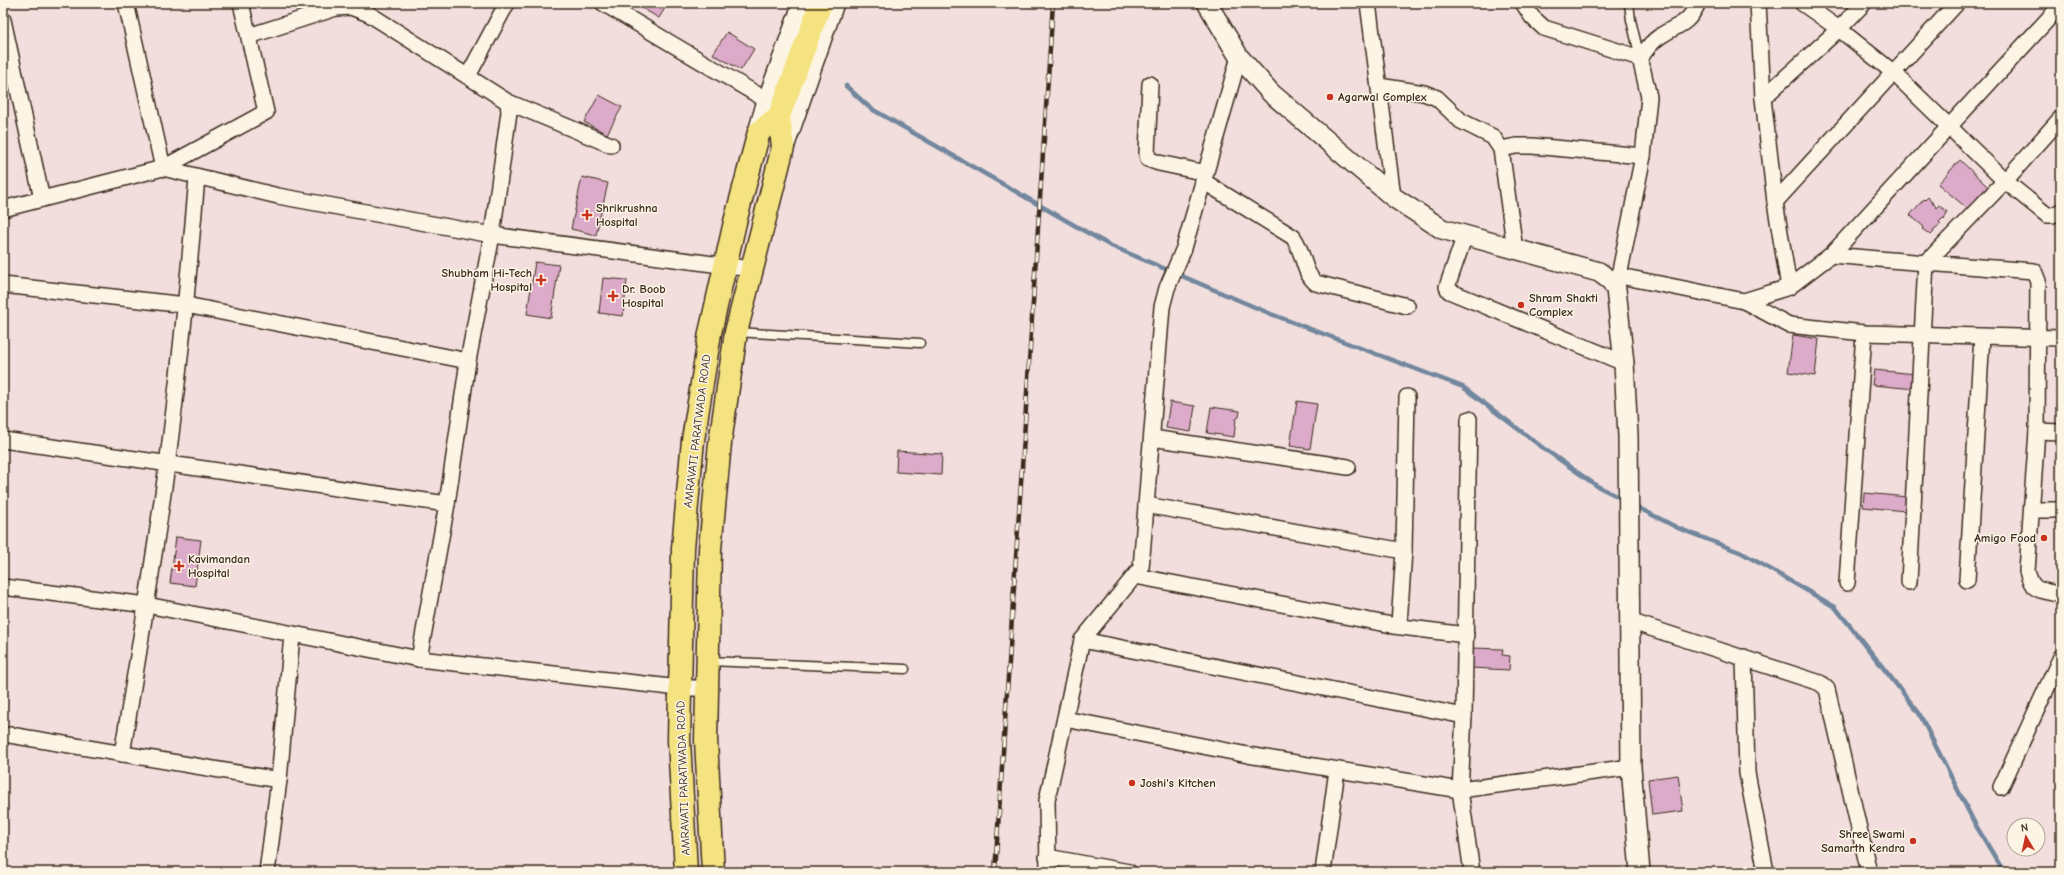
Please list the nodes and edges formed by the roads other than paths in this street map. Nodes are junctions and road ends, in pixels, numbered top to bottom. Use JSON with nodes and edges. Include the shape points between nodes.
{"nodes":[{"id":1,"x":126,"y":3,"type":"edge"},
{"id":2,"x":241,"y":3,"type":"edge"},
{"id":3,"x":507,"y":3,"type":"edge"},
{"id":4,"x":603,"y":3,"type":"edge"},
{"id":5,"x":804,"y":3,"type":"edge"},
{"id":6,"x":821,"y":3,"type":"edge"},
{"id":7,"x":833,"y":3,"type":"edge"},
{"id":8,"x":1207,"y":3,"type":"edge"},
{"id":9,"x":1368,"y":3,"type":"edge"},
{"id":10,"x":1523,"y":3,"type":"edge"},
{"id":11,"x":1629,"y":3,"type":"edge"},
{"id":12,"x":1698,"y":3,"type":"edge"},
{"id":13,"x":1758,"y":3,"type":"edge"},
{"id":14,"x":1802,"y":3,"type":"edge"},
{"id":15,"x":1864,"y":3,"type":"edge"},
{"id":16,"x":1957,"y":3,"type":"edge"},
{"id":17,"x":2061,"y":6,"type":"edge"},
{"id":18,"x":3,"y":20,"type":"edge"},
{"id":19,"x":1839,"y":29,"type":"junction"},
{"id":20,"x":249,"y":36,"type":"junction"},
{"id":21,"x":1239,"y":57,"type":"junction"},
{"id":22,"x":1640,"y":58,"type":"junction"},
{"id":23,"x":1894,"y":73,"type":"junction"},
{"id":24,"x":468,"y":76,"type":"junction"},
{"id":25,"x":1150,"y":84,"type":"dead end"},
{"id":26,"x":1379,"y":86,"type":"junction"},
{"id":27,"x":1763,"y":98,"type":"junction"},
{"id":28,"x":508,"y":102,"type":"junction"},
{"id":29,"x":777,"y":107,"type":"junction"},
{"id":30,"x":2061,"y":118,"type":"edge"},
{"id":31,"x":1950,"y":127,"type":"junction"},
{"id":32,"x":611,"y":145,"type":"dead end"},
{"id":33,"x":783,"y":146,"type":"junction"},
{"id":34,"x":1501,"y":149,"type":"junction"},
{"id":35,"x":1643,"y":156,"type":"junction"},
{"id":36,"x":163,"y":168,"type":"junction"},
{"id":37,"x":197,"y":177,"type":"junction"},
{"id":38,"x":1205,"y":177,"type":"junction"},
{"id":39,"x":2005,"y":181,"type":"junction"},
{"id":40,"x":1393,"y":197,"type":"junction"},
{"id":41,"x":42,"y":199,"type":"junction"},
{"id":42,"x":1775,"y":202,"type":"junction"},
{"id":43,"x":3,"y":209,"type":"edge"},
{"id":44,"x":2061,"y":211,"type":"edge"},
{"id":45,"x":492,"y":235,"type":"junction"},
{"id":46,"x":1465,"y":236,"type":"junction"},
{"id":47,"x":1515,"y":250,"type":"junction"},
{"id":48,"x":1831,"y":255,"type":"junction"},
{"id":49,"x":1926,"y":263,"type":"junction"},
{"id":50,"x":725,"y":266,"type":"junction"},
{"id":51,"x":751,"y":269,"type":"junction"},
{"id":52,"x":1618,"y":283,"type":"junction"},
{"id":53,"x":3,"y":285,"type":"edge"},
{"id":54,"x":1789,"y":287,"type":"junction"},
{"id":55,"x":1744,"y":301,"type":"junction"},
{"id":56,"x":186,"y":305,"type":"junction"},
{"id":57,"x":1407,"y":306,"type":"dead end"},
{"id":58,"x":736,"y":332,"type":"junction"},
{"id":59,"x":1864,"y":333,"type":"junction"},
{"id":60,"x":1921,"y":334,"type":"junction"},
{"id":61,"x":1982,"y":337,"type":"junction"},
{"id":62,"x":2039,"y":338,"type":"junction"},
{"id":63,"x":2061,"y":338,"type":"edge"},
{"id":64,"x":920,"y":343,"type":"dead end"},
{"id":65,"x":468,"y":361,"type":"junction"},
{"id":66,"x":1624,"y":363,"type":"junction"},
{"id":67,"x":1407,"y":397,"type":"dead end"},
{"id":68,"x":1469,"y":419,"type":"dead end"},
{"id":69,"x":2037,"y":431,"type":"junction"},
{"id":70,"x":2061,"y":432,"type":"edge"},
{"id":71,"x":1152,"y":438,"type":"junction"},
{"id":72,"x":3,"y":440,"type":"edge"},
{"id":73,"x":167,"y":464,"type":"junction"},
{"id":74,"x":1348,"y":467,"type":"dead end"},
{"id":75,"x":447,"y":504,"type":"junction"},
{"id":76,"x":1146,"y":505,"type":"junction"},
{"id":77,"x":2032,"y":510,"type":"junction"},
{"id":78,"x":2061,"y":510,"type":"edge"},
{"id":79,"x":1404,"y":551,"type":"junction"},
{"id":80,"x":1135,"y":576,"type":"junction"},
{"id":81,"x":1967,"y":580,"type":"dead end"},
{"id":82,"x":1909,"y":582,"type":"dead end"},
{"id":83,"x":1846,"y":583,"type":"dead end"},
{"id":84,"x":3,"y":587,"type":"edge"},
{"id":85,"x":2061,"y":595,"type":"edge"},
{"id":86,"x":147,"y":605,"type":"junction"},
{"id":87,"x":1629,"y":621,"type":"junction"},
{"id":88,"x":1394,"y":626,"type":"junction"},
{"id":89,"x":292,"y":635,"type":"junction"},
{"id":90,"x":1466,"y":636,"type":"junction"},
{"id":91,"x":1082,"y":640,"type":"junction"},
{"id":92,"x":1744,"y":657,"type":"junction"},
{"id":93,"x":2061,"y":657,"type":"edge"},
{"id":94,"x":419,"y":659,"type":"junction"},
{"id":95,"x":708,"y":661,"type":"junction"},
{"id":96,"x":906,"y":669,"type":"dead end"},
{"id":97,"x":680,"y":688,"type":"junction"},
{"id":98,"x":707,"y":688,"type":"junction"},
{"id":99,"x":1464,"y":716,"type":"junction"},
{"id":100,"x":1065,"y":719,"type":"junction"},
{"id":101,"x":10,"y":735,"type":"dead end"},
{"id":102,"x":122,"y":754,"type":"junction"},
{"id":103,"x":1631,"y":767,"type":"junction"},
{"id":104,"x":1337,"y":770,"type":"junction"},
{"id":105,"x":279,"y":780,"type":"junction"},
{"id":106,"x":2001,"y":787,"type":"dead end"},
{"id":107,"x":1460,"y":790,"type":"junction"},
{"id":108,"x":1047,"y":857,"type":"junction"},
{"id":109,"x":267,"y":872,"type":"edge"},
{"id":110,"x":686,"y":872,"type":"edge"},
{"id":111,"x":713,"y":872,"type":"edge"},
{"id":112,"x":1048,"y":872,"type":"edge"},
{"id":113,"x":1129,"y":872,"type":"edge"},
{"id":114,"x":1323,"y":872,"type":"edge"},
{"id":115,"x":1472,"y":872,"type":"edge"},
{"id":116,"x":1640,"y":872,"type":"edge"},
{"id":117,"x":1766,"y":872,"type":"edge"},
{"id":118,"x":1867,"y":872,"type":"edge"}],
"edges":[{"from":1,"to":36,"type":"street"},
{"from":2,"to":20,"type":"street"},
{"from":3,"to":24,"type":"street"},
{"from":4,"to":29,"type":"street"},
{"from":5,"to":29,"type":"main road"},
{"from":6,"to":29,"type":"main road"},
{"from":7,"to":33,"type":"main road"},
{"from":8,"to":21,"type":"street"},
{"from":9,"to":26,"type":"street"},
{"from":10,"to":22,"type":"street","via":[[1532,17],[1544,28]]},
{"from":11,"to":22,"type":"lane"},
{"from":12,"to":22,"type":"street","via":[[1690,17],[1680,26],[1659,37]]},
{"from":13,"to":27,"type":"street"},
{"from":14,"to":19,"type":"street"},
{"from":15,"to":19,"type":"street"},
{"from":16,"to":23,"type":"street"},
{"from":17,"to":31,"type":"street"},
{"from":18,"to":41,"type":"street"},
{"from":19,"to":23,"type":"street"},
{"from":19,"to":27,"type":"street"},
{"from":20,"to":24,"type":"street","via":[[336,8],[351,7],[369,14]]},
{"from":20,"to":36,"type":"street","via":[[266,112]]},
{"from":21,"to":38,"type":"street"},
{"from":21,"to":40,"type":"street","via":[[1271,93]]},
{"from":22,"to":35,"type":"street","via":[[1649,97]]},
{"from":23,"to":31,"type":"street"},
{"from":23,"to":42,"type":"street"},
{"from":24,"to":28,"type":"street"},
{"from":25,"to":38,"type":"street","via":[[1148,159]]},
{"from":26,"to":34,"type":"street","via":[[1424,93],[1437,98],[1461,121],[1493,137]]},
{"from":26,"to":40,"type":"street"},
{"from":27,"to":42,"type":"street"},
{"from":28,"to":32,"type":"street"},
{"from":28,"to":45,"type":"street","via":[[509,112]]},
{"from":29,"to":33,"type":"main road"},
{"from":29,"to":50,"type":"main road","name":"AMRAVATI PARATWADA ROAD","via":[[759,132]]},
{"from":30,"to":39,"type":"street"},
{"from":31,"to":39,"type":"street"},
{"from":31,"to":48,"type":"street"},
{"from":33,"to":51,"type":"main road"},
{"from":34,"to":35,"type":"street","via":[[1532,146]]},
{"from":34,"to":47,"type":"street"},
{"from":35,"to":52,"type":"street"},
{"from":36,"to":37,"type":"street"},
{"from":36,"to":41,"type":"street"},
{"from":37,"to":45,"type":"street","via":[[278,196]]},
{"from":37,"to":56,"type":"street"},
{"from":38,"to":57,"type":"street","via":[[1293,237],[1304,258],[1306,273],[1316,283]]},
{"from":38,"to":71,"type":"street","via":[[1184,248],[1162,307]]},
{"from":39,"to":44,"type":"street","via":[[2047,215]]},
{"from":39,"to":49,"type":"street"},
{"from":40,"to":46,"type":"street","via":[[1442,229]]},
{"from":41,"to":43,"type":"street"},
{"from":42,"to":54,"type":"street"},
{"from":45,"to":50,"type":"street"},
{"from":45,"to":65,"type":"street"},
{"from":46,"to":47,"type":"street"},
{"from":46,"to":66,"type":"street","via":[[1447,287],[1449,290]]},
{"from":47,"to":52,"type":"street","via":[[1599,272]]},
{"from":48,"to":49,"type":"street"},
{"from":48,"to":54,"type":"street"},
{"from":49,"to":60,"type":"street"},
{"from":49,"to":62,"type":"street","via":[[2034,271],[2038,281]]},
{"from":50,"to":51,"type":"street"},
{"from":50,"to":97,"type":"main road","name":"AMRAVATI PARATWADA ROAD","via":[[710,332],[693,440],[683,548]]},
{"from":51,"to":58,"type":"main road"},
{"from":52,"to":55,"type":"street"},
{"from":52,"to":66,"type":"street"},
{"from":53,"to":56,"type":"street"},
{"from":54,"to":55,"type":"street"},
{"from":55,"to":59,"type":"street","via":[[1789,325]]},
{"from":56,"to":65,"type":"street"},
{"from":56,"to":73,"type":"street"},
{"from":58,"to":64,"type":"lane"},
{"from":58,"to":95,"type":"main road","via":[[720,443],[710,549]]},
{"from":59,"to":60,"type":"street"},
{"from":59,"to":83,"type":"street"},
{"from":60,"to":61,"type":"street"},
{"from":60,"to":82,"type":"street"},
{"from":61,"to":62,"type":"street"},
{"from":61,"to":81,"type":"street"},
{"from":62,"to":63,"type":"street"},
{"from":62,"to":69,"type":"street"},
{"from":65,"to":75,"type":"street"},
{"from":66,"to":87,"type":"street","via":[[1628,436]]},
{"from":67,"to":79,"type":"street"},
{"from":68,"to":90,"type":"street"},
{"from":69,"to":70,"type":"street"},
{"from":69,"to":77,"type":"street"},
{"from":71,"to":74,"type":"street"},
{"from":71,"to":76,"type":"street"},
{"from":72,"to":73,"type":"street"},
{"from":73,"to":75,"type":"street"},
{"from":73,"to":86,"type":"street"},
{"from":75,"to":94,"type":"street"},
{"from":76,"to":79,"type":"street"},
{"from":76,"to":80,"type":"street","via":[[1141,568]]},
{"from":77,"to":78,"type":"street"},
{"from":77,"to":85,"type":"street","via":[[2029,577],[2034,588]]},
{"from":79,"to":88,"type":"street","via":[[1399,624]]},
{"from":80,"to":88,"type":"street"},
{"from":80,"to":91,"type":"street"},
{"from":84,"to":86,"type":"street"},
{"from":86,"to":89,"type":"street"},
{"from":86,"to":102,"type":"street"},
{"from":87,"to":92,"type":"street"},
{"from":87,"to":103,"type":"street"},
{"from":88,"to":90,"type":"street"},
{"from":89,"to":94,"type":"street"},
{"from":89,"to":105,"type":"street"},
{"from":90,"to":99,"type":"street"},
{"from":91,"to":99,"type":"street"},
{"from":91,"to":100,"type":"street"},
{"from":92,"to":117,"type":"street","via":[[1747,772]]},
{"from":92,"to":118,"type":"street","via":[[1820,683],[1827,689]]},
{"from":93,"to":106,"type":"street"},
{"from":94,"to":97,"type":"street"},
{"from":95,"to":96,"type":"lane"},
{"from":95,"to":98,"type":"main road"},
{"from":97,"to":98,"type":"street"},
{"from":97,"to":110,"type":"main road","name":"AMRAVATI PARATWADA ROAD","via":[[679,740]]},
{"from":98,"to":111,"type":"main road","via":[[706,740]]},
{"from":99,"to":107,"type":"street"},
{"from":100,"to":104,"type":"street"},
{"from":100,"to":108,"type":"street","via":[[1047,800]]},
{"from":101,"to":102,"type":"street"},
{"from":102,"to":105,"type":"street"},
{"from":103,"to":107,"type":"street"},
{"from":103,"to":116,"type":"street"},
{"from":104,"to":107,"type":"street"},
{"from":104,"to":114,"type":"street"},
{"from":105,"to":109,"type":"street"},
{"from":107,"to":115,"type":"street"},
{"from":108,"to":112,"type":"street"},
{"from":108,"to":113,"type":"street"}]}
